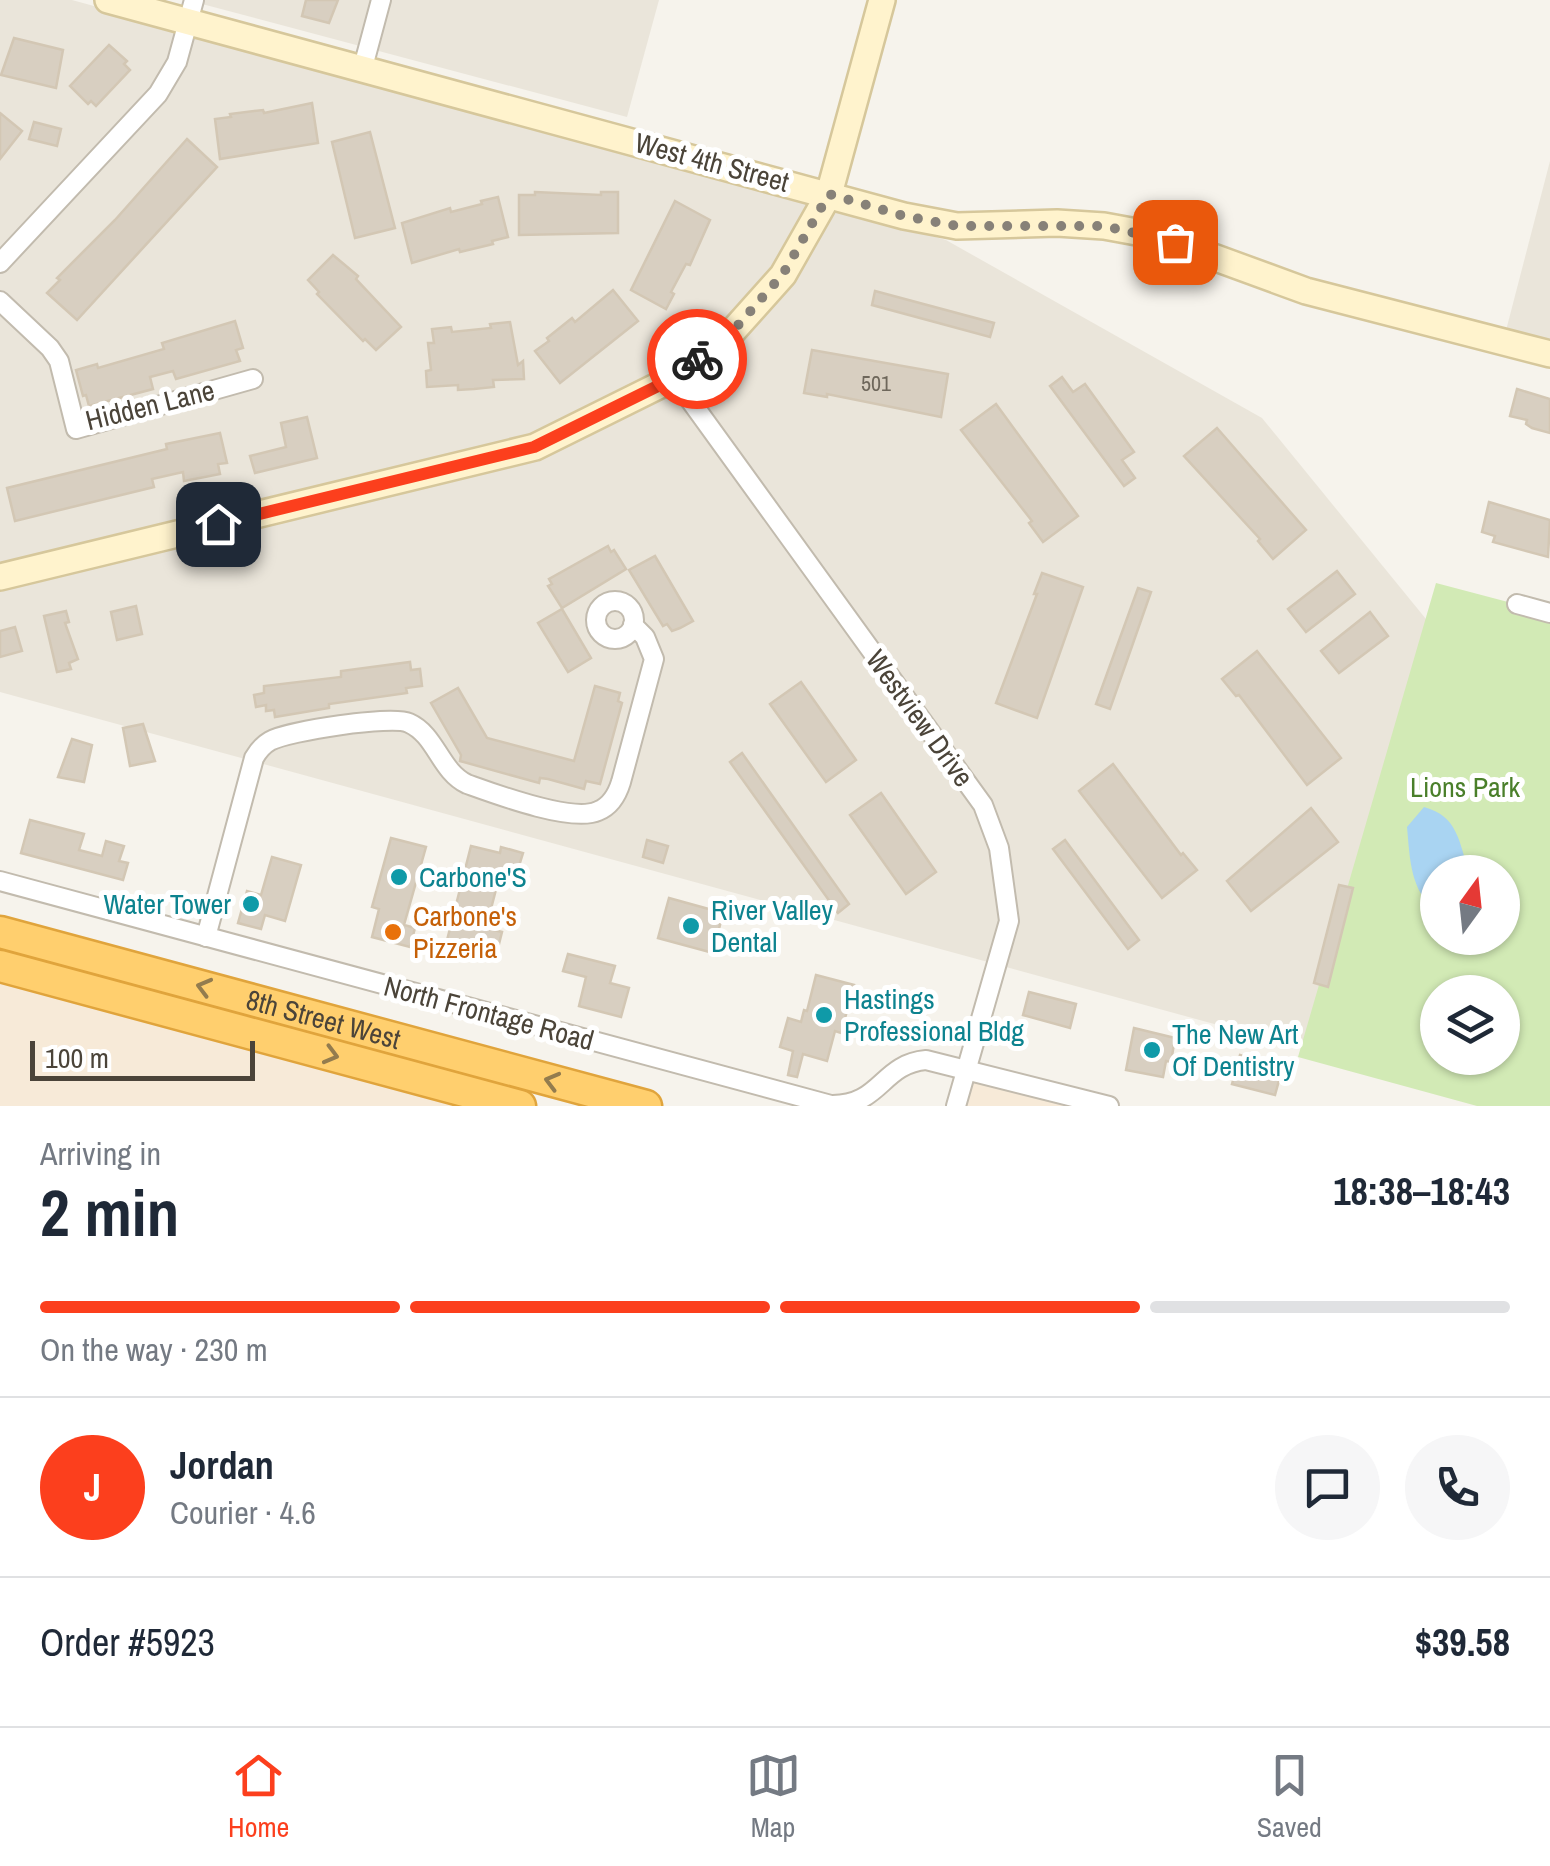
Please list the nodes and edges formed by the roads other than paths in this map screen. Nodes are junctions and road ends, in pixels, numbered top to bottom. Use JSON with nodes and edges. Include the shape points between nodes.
{"nodes":[{"id":1,"x":108,"y":0,"type":"edge"},
{"id":2,"x":381,"y":0,"type":"edge"},
{"id":3,"x":882,"y":0,"type":"edge"},
{"id":4,"x":192,"y":11,"type":"edge"},
{"id":5,"x":363,"y":67,"type":"junction"},
{"id":6,"x":829,"y":194,"type":"junction"},
{"id":7,"x":0,"y":262,"type":"edge"},
{"id":8,"x":0,"y":301,"type":"edge"},
{"id":9,"x":1550,"y":354,"type":"edge"},
{"id":10,"x":254,"y":378,"type":"dead end"},
{"id":11,"x":674,"y":378,"type":"junction"},
{"id":12,"x":0,"y":578,"type":"edge"},
{"id":13,"x":1517,"y":604,"type":"dead end"},
{"id":14,"x":1550,"y":613,"type":"edge"},
{"id":15,"x":634,"y":624,"type":"dead end"},
{"id":16,"x":0,"y":881,"type":"edge"},
{"id":17,"x":0,"y":932,"type":"edge"},
{"id":18,"x":206,"y":937,"type":"junction"},
{"id":19,"x":0,"y":966,"type":"edge"},
{"id":20,"x":966,"y":1068,"type":"junction"},
{"id":21,"x":520,"y":1106,"type":"edge"},
{"id":22,"x":646,"y":1106,"type":"edge"},
{"id":23,"x":956,"y":1106,"type":"edge"},
{"id":24,"x":1108,"y":1106,"type":"edge"}],
"edges":[{"from":1,"to":4,"type":"street","name":"West 4th Street"},
{"from":2,"to":5,"type":"street"},
{"from":3,"to":6,"type":"street"},
{"from":4,"to":5,"type":"street","name":"West 4th Street"},
{"from":4,"to":7,"type":"street","via":[[158,94]]},
{"from":5,"to":6,"type":"street","name":"West 4th Street"},
{"from":6,"to":9,"type":"street","name":"West 4th Street","via":[[957,226],[1104,226],[1153,235],[1306,291]]},
{"from":6,"to":11,"type":"street","via":[[783,274],[732,332]]},
{"from":8,"to":10,"type":"street","name":"Hidden Lane","via":[[59,361],[76,429]]},
{"from":11,"to":12,"type":"street","via":[[534,447]]},
{"from":11,"to":20,"type":"street","name":"Westview Drive","via":[[983,806],[1000,848],[1009,920]]},
{"from":13,"to":14,"type":"street"},
{"from":15,"to":18,"type":"street","via":[[654,659],[621,782],[602,810],[577,815],[468,784],[451,775],[421,731],[405,721],[280,737],[262,746],[251,766]]},
{"from":16,"to":18,"type":"street","name":"North Frontage Road"},
{"from":22,"to":17,"type":"highway","name":"8th Street West","one_way":true},
{"from":18,"to":20,"type":"street","name":"North Frontage Road","via":[[830,1105],[862,1100],[912,1061]]},
{"from":19,"to":21,"type":"highway","name":"8th Street West","one_way":true},
{"from":20,"to":23,"type":"street","name":"Westview Drive"},
{"from":20,"to":24,"type":"street","name":"North Frontage Road"}]}
